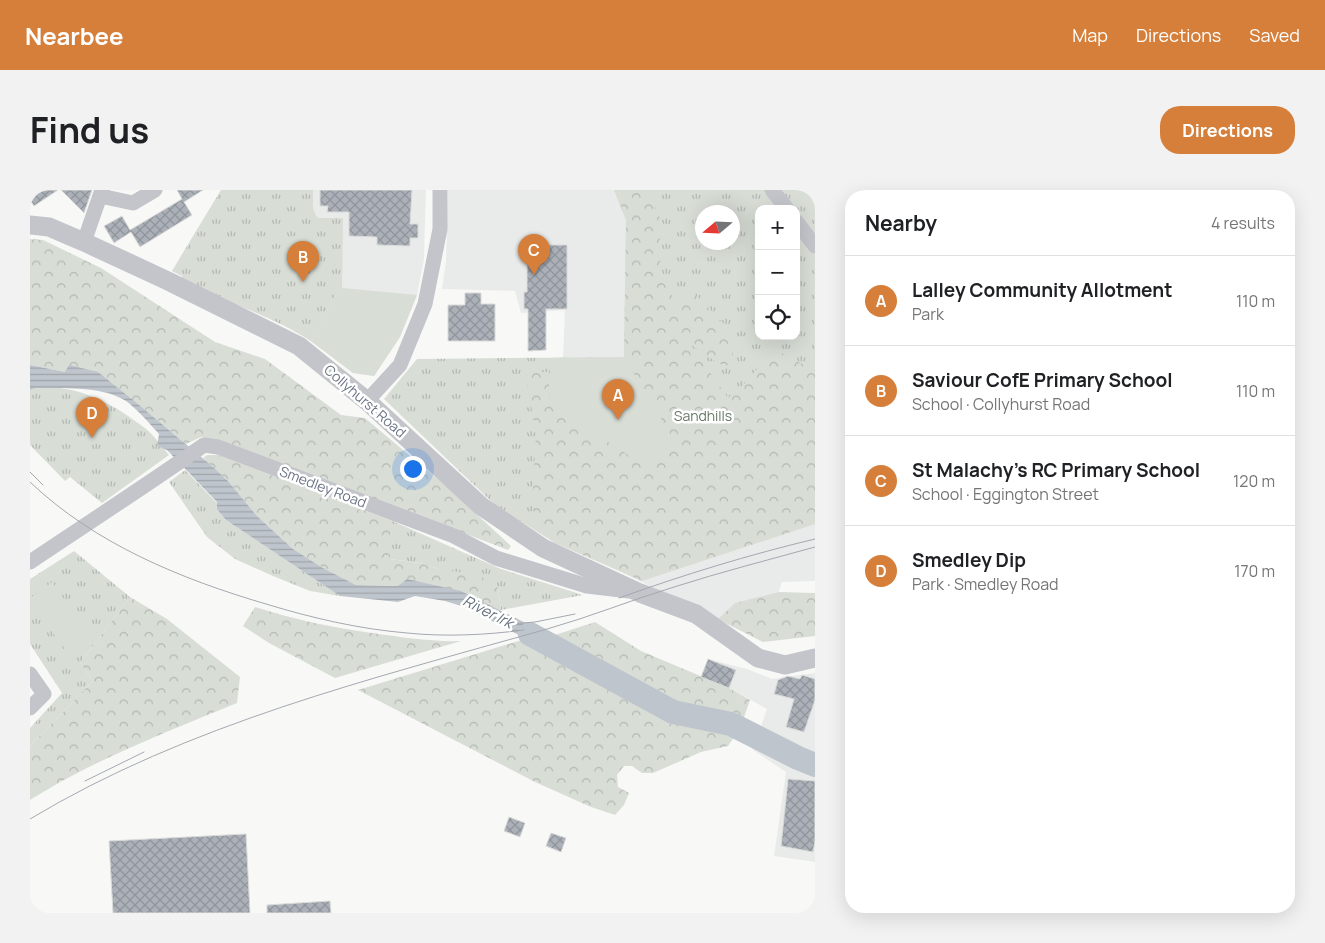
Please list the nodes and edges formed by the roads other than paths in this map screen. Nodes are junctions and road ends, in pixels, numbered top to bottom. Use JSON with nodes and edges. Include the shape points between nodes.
{"nodes":[{"id":1,"x":155,"y":190,"type":"edge"},
{"id":2,"x":440,"y":190,"type":"edge"},
{"id":3,"x":772,"y":190,"type":"edge"},
{"id":4,"x":101,"y":193,"type":"edge"},
{"id":5,"x":784,"y":205,"type":"edge"},
{"id":6,"x":30,"y":225,"type":"edge"},
{"id":7,"x":800,"y":226,"type":"edge"},
{"id":8,"x":84,"y":242,"type":"junction"},
{"id":9,"x":815,"y":246,"type":"edge"},
{"id":10,"x":367,"y":401,"type":"junction"},
{"id":11,"x":30,"y":562,"type":"edge"},
{"id":12,"x":640,"y":593,"type":"junction"},
{"id":13,"x":815,"y":658,"type":"edge"},
{"id":14,"x":30,"y":674,"type":"edge"},
{"id":15,"x":30,"y":708,"type":"edge"}],
"edges":[{"from":1,"to":4,"type":"street","via":[[133,203]]},
{"from":2,"to":10,"type":"street","via":[[440,229],[425,304],[400,365]]},
{"from":3,"to":5,"type":"street"},
{"from":4,"to":8,"type":"street"},
{"from":6,"to":8,"type":"street","name":"Collyhurst Road","via":[[49,228]]},
{"from":7,"to":9,"type":"street"},
{"from":8,"to":10,"type":"street","name":"Collyhurst Road","via":[[299,346]]},
{"from":10,"to":12,"type":"street","name":"Collyhurst Road","via":[[488,511],[543,548]]},
{"from":11,"to":12,"type":"street","name":"Smedley Road","via":[[204,445],[218,447],[454,536],[496,558],[587,586]]},
{"from":12,"to":13,"type":"street","name":"Collyhurst Road","via":[[696,614],[758,658],[785,665]]},
{"from":14,"to":15,"type":"street","via":[[44,694]]}]}
